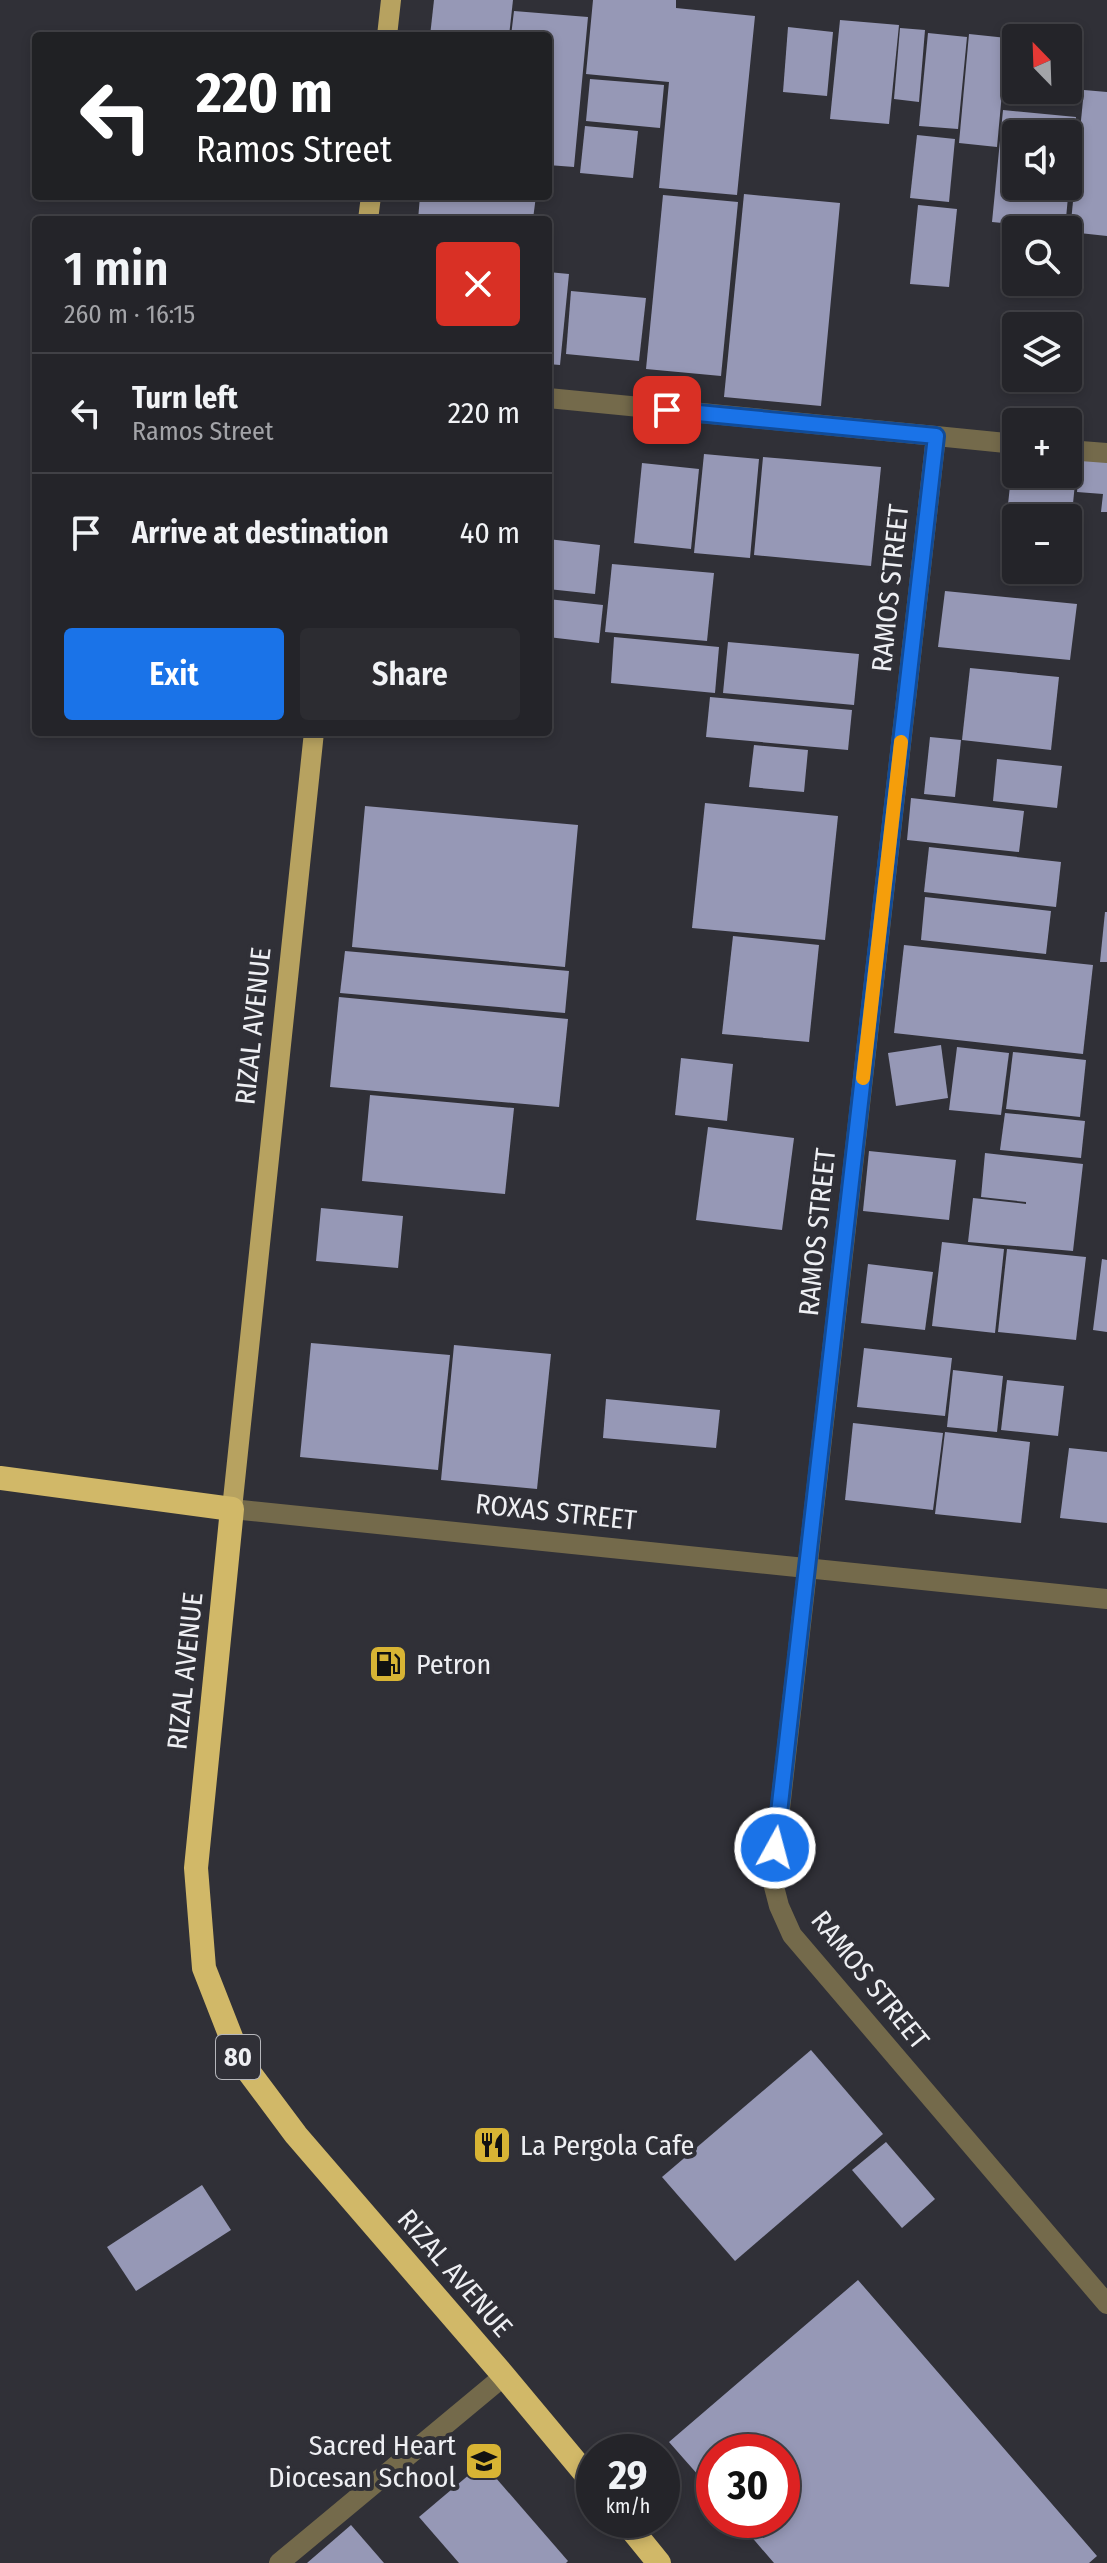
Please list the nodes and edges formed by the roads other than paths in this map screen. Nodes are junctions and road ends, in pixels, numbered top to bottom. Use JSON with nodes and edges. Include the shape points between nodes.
{"nodes":[{"id":1,"x":391,"y":0,"type":"edge"},
{"id":2,"x":387,"y":32,"type":"edge"},
{"id":3,"x":552,"y":398,"type":"edge"},
{"id":4,"x":936,"y":436,"type":"junction"},
{"id":5,"x":1002,"y":443,"type":"edge"},
{"id":6,"x":1082,"y":451,"type":"edge"},
{"id":7,"x":1107,"y":453,"type":"edge"},
{"id":8,"x":314,"y":736,"type":"edge"},
{"id":9,"x":0,"y":1478,"type":"edge"},
{"id":10,"x":232,"y":1509,"type":"junction"},
{"id":11,"x":807,"y":1569,"type":"junction"},
{"id":12,"x":1107,"y":1599,"type":"edge"},
{"id":13,"x":1107,"y":2304,"type":"edge"},
{"id":14,"x":504,"y":2376,"type":"junction"},
{"id":15,"x":576,"y":2462,"type":"edge"},
{"id":16,"x":639,"y":2538,"type":"edge"},
{"id":17,"x":279,"y":2563,"type":"edge"},
{"id":18,"x":659,"y":2563,"type":"edge"}],
"edges":[{"from":1,"to":2,"type":"main road"},
{"from":3,"to":4,"type":"street"},
{"from":4,"to":5,"type":"street"},
{"from":4,"to":11,"type":"street","name":"RAMOS STREET"},
{"from":6,"to":7,"type":"street"},
{"from":8,"to":10,"type":"main road","name":"RIZAL AVENUE"},
{"from":9,"to":10,"type":"highway","name":"ROXAS STREET"},
{"from":10,"to":11,"type":"street","name":"ROXAS STREET"},
{"from":10,"to":14,"type":"highway","name":"RIZAL AVENUE","number":"80","via":[[196,1868],[204,1968],[240,2060],[296,2135]]},
{"from":11,"to":12,"type":"street","name":"ROXAS STREET"},
{"from":11,"to":13,"type":"street","name":"RAMOS STREET","via":[[772,1879],[779,1906],[792,1935]]},
{"from":14,"to":15,"type":"highway","name":"RIZAL AVENUE","number":"80"},
{"from":14,"to":17,"type":"street"},
{"from":16,"to":18,"type":"highway"}]}
